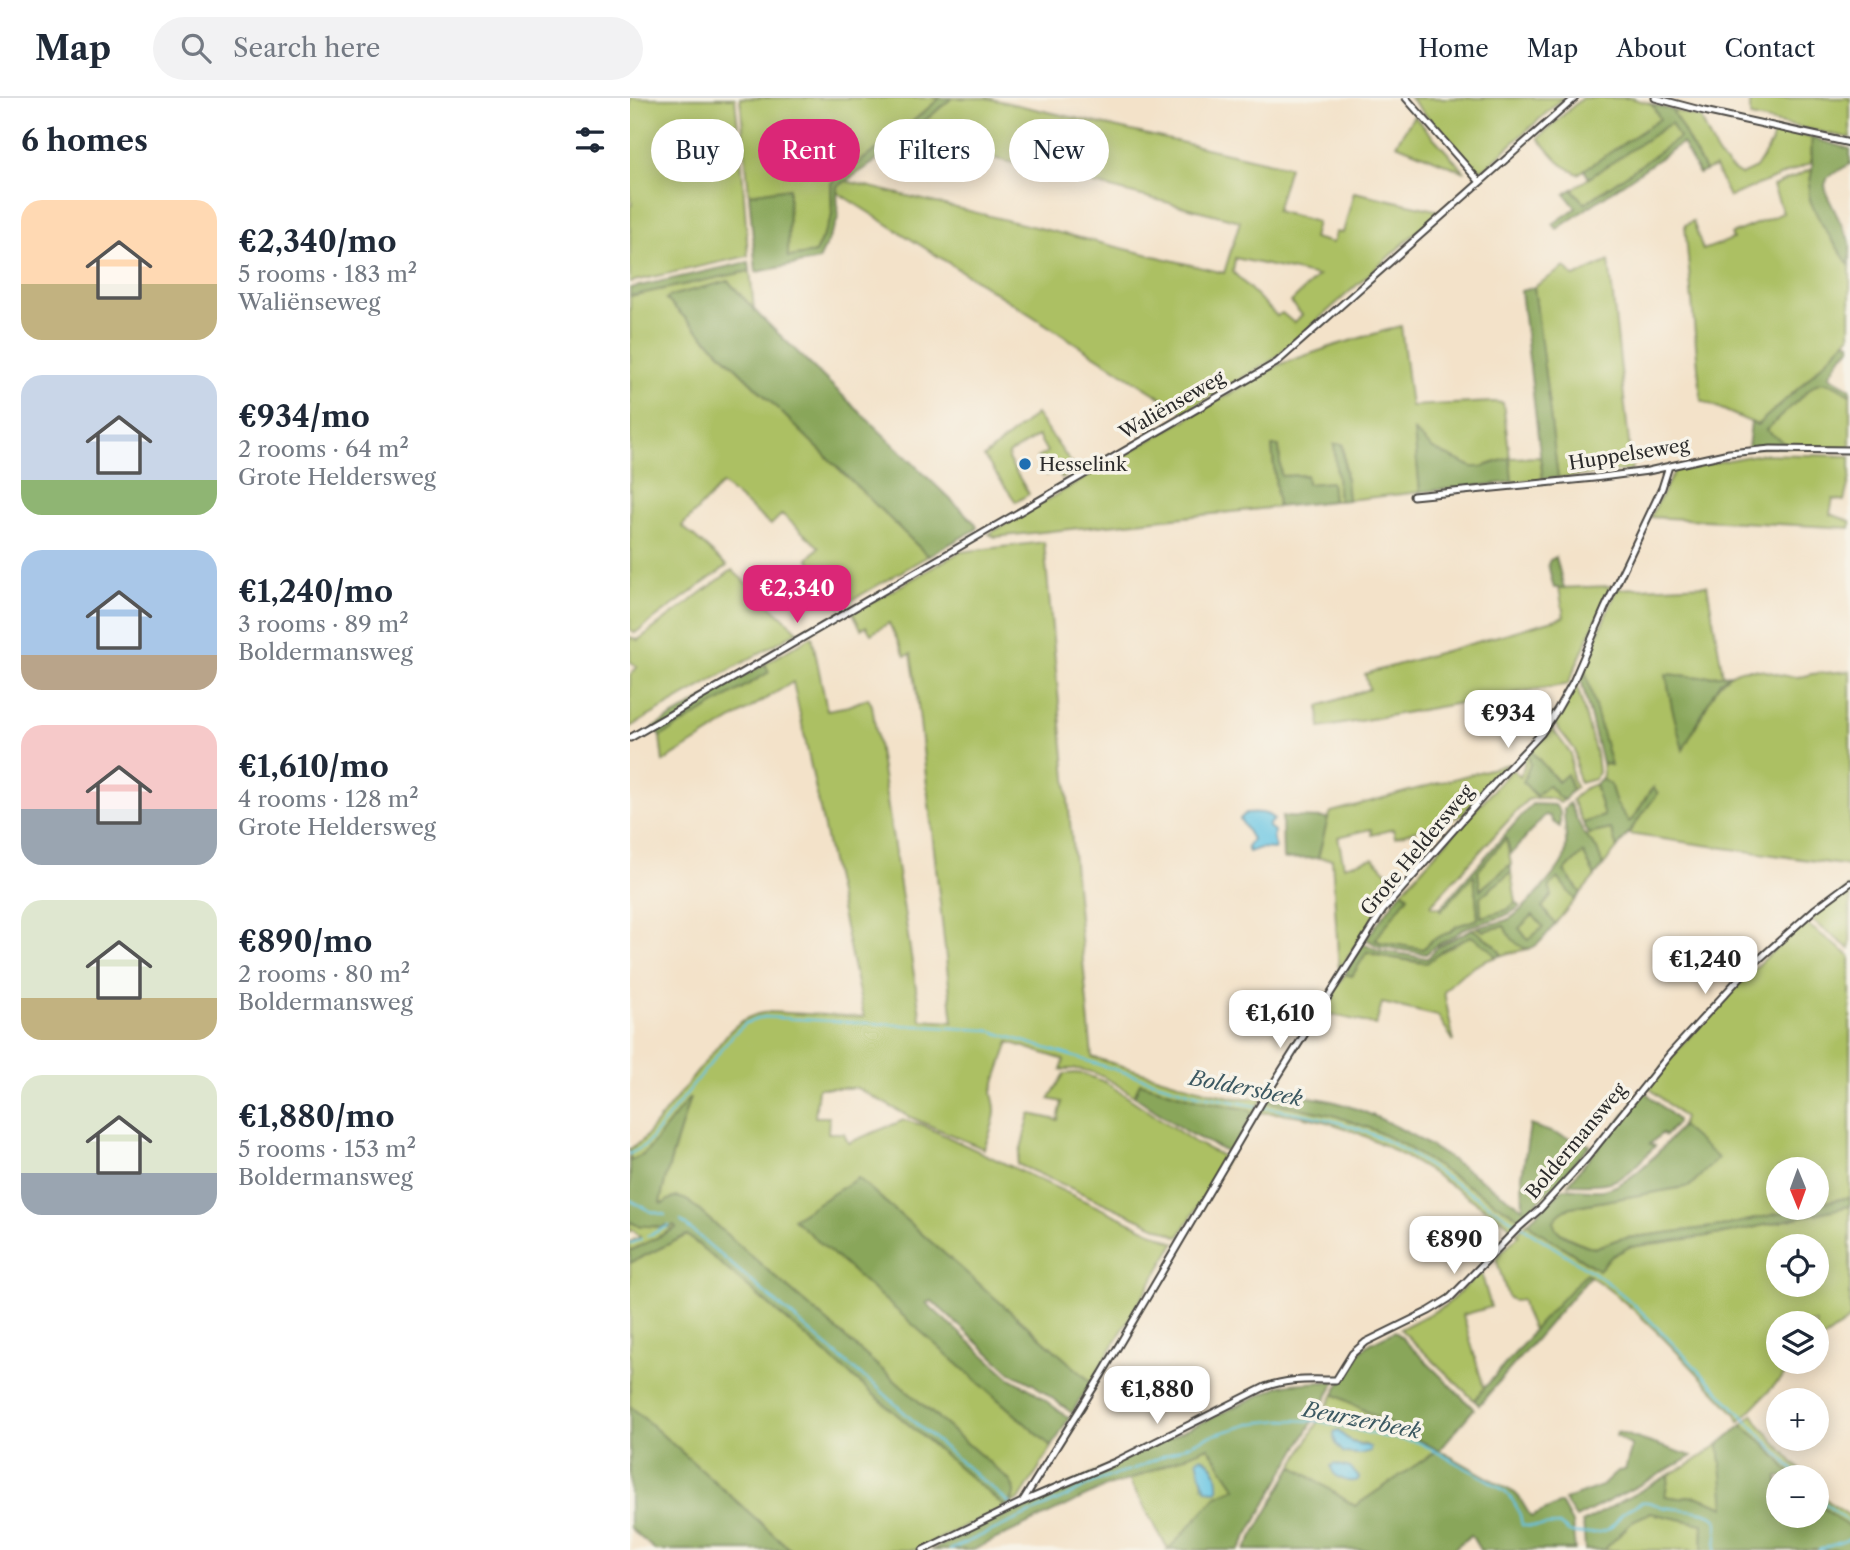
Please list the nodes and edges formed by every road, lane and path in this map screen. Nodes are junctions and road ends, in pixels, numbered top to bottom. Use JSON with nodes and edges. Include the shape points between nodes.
{"nodes":[{"id":1,"x":1406,"y":98,"type":"edge"},
{"id":2,"x":1575,"y":98,"type":"edge"},
{"id":3,"x":1655,"y":98,"type":"edge"},
{"id":4,"x":1850,"y":143,"type":"edge"},
{"id":5,"x":1480,"y":182,"type":"junction"},
{"id":6,"x":1850,"y":450,"type":"edge"},
{"id":7,"x":1668,"y":466,"type":"junction"},
{"id":8,"x":1413,"y":496,"type":"dead end"},
{"id":9,"x":630,"y":738,"type":"edge"},
{"id":10,"x":1850,"y":883,"type":"edge"},
{"id":11,"x":1022,"y":1502,"type":"junction"},
{"id":12,"x":923,"y":1550,"type":"edge"}],
"edges":[{"from":1,"to":5,"type":"street"},
{"from":2,"to":5,"type":"street","name":"Waliënseweg"},
{"from":3,"to":4,"type":"street"},
{"from":5,"to":9,"type":"street","name":"Waliënseweg","via":[[1276,363]]},
{"from":6,"to":7,"type":"street","name":"Huppelseweg","via":[[1771,449]]},
{"from":7,"to":8,"type":"street","name":"Huppelseweg"},
{"from":7,"to":11,"type":"street","name":"Grote Heldersweg","via":[[1662,488],[1557,710],[1541,734],[1382,911],[1262,1101]]},
{"from":10,"to":11,"type":"street","name":"Boldermansweg","via":[[1746,971],[1661,1064],[1586,1159],[1450,1298],[1366,1342],[1352,1354],[1336,1380],[1280,1381]]},
{"from":11,"to":12,"type":"street","name":"Boldermansweg"}]}
